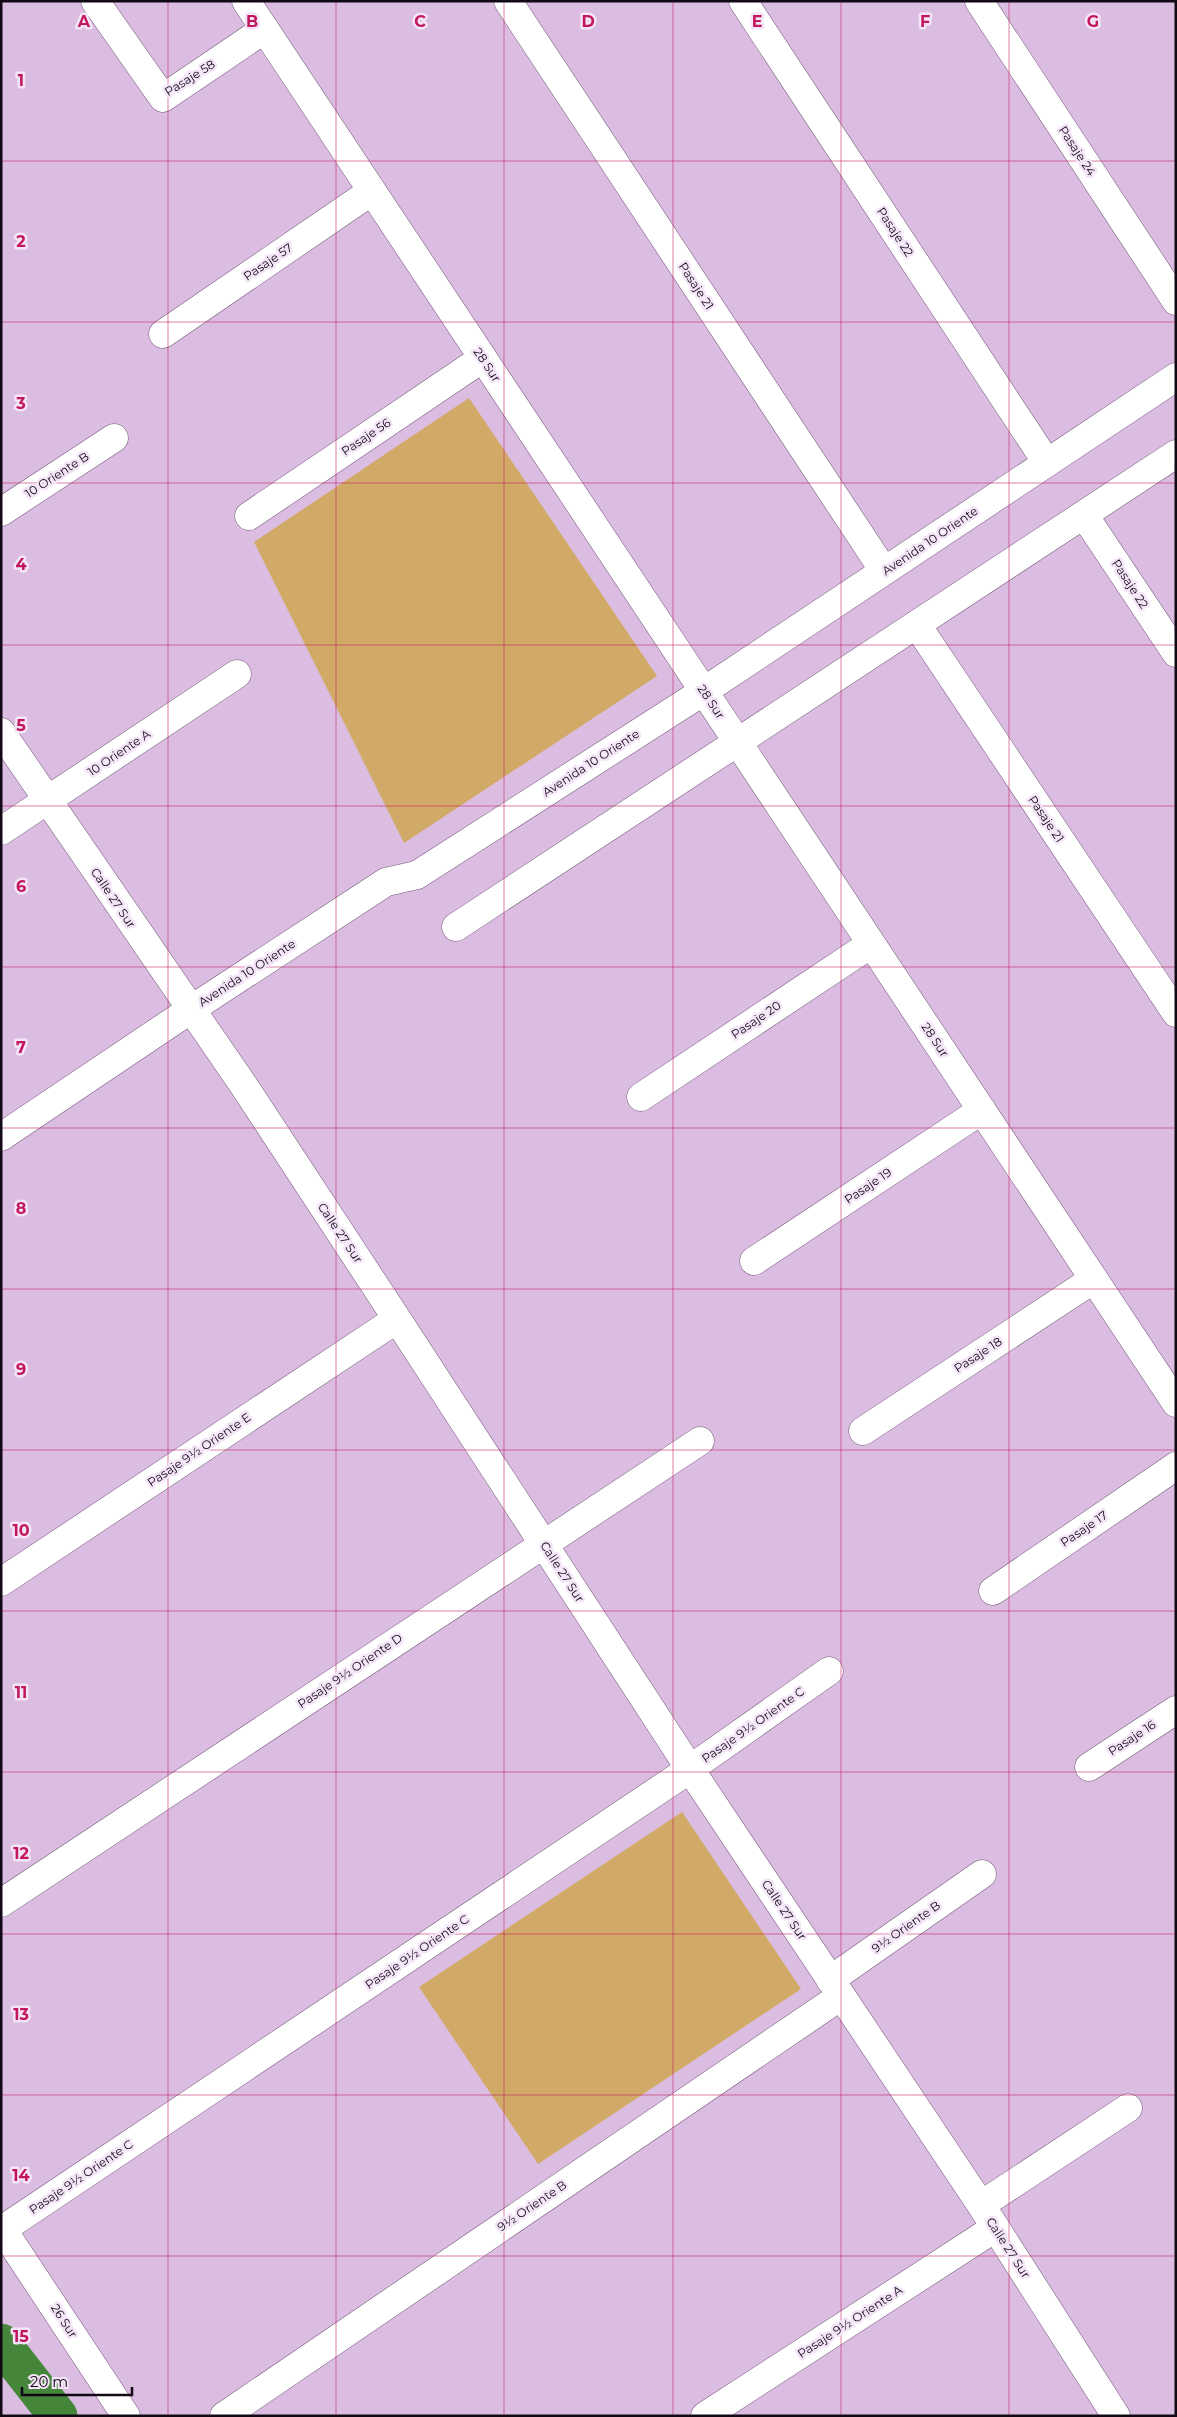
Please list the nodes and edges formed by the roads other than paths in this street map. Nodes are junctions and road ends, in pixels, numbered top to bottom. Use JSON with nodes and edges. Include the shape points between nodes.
{"nodes":[{"id":1,"x":95,"y":1,"type":"edge"},
{"id":2,"x":246,"y":1,"type":"edge"},
{"id":3,"x":508,"y":1,"type":"edge"},
{"id":4,"x":743,"y":1,"type":"edge"},
{"id":5,"x":979,"y":1,"type":"edge"},
{"id":6,"x":265,"y":29,"type":"junction"},
{"id":7,"x":372,"y":191,"type":"junction"},
{"id":8,"x":1176,"y":300,"type":"edge"},
{"id":9,"x":163,"y":334,"type":"dead end"},
{"id":10,"x":482,"y":358,"type":"junction"},
{"id":11,"x":1176,"y":377,"type":"edge"},
{"id":12,"x":114,"y":438,"type":"dead end"},
{"id":13,"x":1176,"y":454,"type":"edge"},
{"id":14,"x":1047,"y":463,"type":"junction"},
{"id":15,"x":1,"y":512,"type":"edge"},
{"id":16,"x":1084,"y":515,"type":"junction"},
{"id":17,"x":249,"y":516,"type":"dead end"},
{"id":18,"x":884,"y":571,"type":"junction"},
{"id":19,"x":917,"y":625,"type":"junction"},
{"id":20,"x":1176,"y":654,"type":"edge"},
{"id":21,"x":237,"y":674,"type":"dead end"},
{"id":22,"x":704,"y":691,"type":"junction"},
{"id":23,"x":1,"y":732,"type":"edge"},
{"id":24,"x":738,"y":743,"type":"junction"},
{"id":25,"x":47,"y":801,"type":"junction"},
{"id":26,"x":1,"y":831,"type":"edge"},
{"id":27,"x":456,"y":927,"type":"dead end"},
{"id":28,"x":871,"y":944,"type":"junction"},
{"id":29,"x":190,"y":1010,"type":"junction"},
{"id":30,"x":1176,"y":1013,"type":"edge"},
{"id":31,"x":641,"y":1097,"type":"dead end"},
{"id":32,"x":982,"y":1110,"type":"junction"},
{"id":33,"x":1,"y":1137,"type":"edge"},
{"id":34,"x":754,"y":1261,"type":"dead end"},
{"id":35,"x":1094,"y":1279,"type":"junction"},
{"id":36,"x":397,"y":1319,"type":"junction"},
{"id":37,"x":1176,"y":1403,"type":"edge"},
{"id":38,"x":863,"y":1431,"type":"dead end"},
{"id":39,"x":700,"y":1441,"type":"dead end"},
{"id":40,"x":1176,"y":1466,"type":"edge"},
{"id":41,"x":543,"y":1543,"type":"junction"},
{"id":42,"x":1,"y":1582,"type":"edge"},
{"id":43,"x":992,"y":1591,"type":"dead end"},
{"id":44,"x":829,"y":1671,"type":"dead end"},
{"id":45,"x":1176,"y":1710,"type":"edge"},
{"id":46,"x":1089,"y":1767,"type":"dead end"},
{"id":47,"x":690,"y":1769,"type":"junction"},
{"id":48,"x":982,"y":1874,"type":"dead end"},
{"id":49,"x":1,"y":1903,"type":"edge"},
{"id":50,"x":835,"y":1988,"type":"junction"},
{"id":51,"x":1128,"y":2108,"type":"dead end"},
{"id":52,"x":988,"y":2217,"type":"junction"},
{"id":53,"x":2,"y":2228,"type":"edge"},
{"id":54,"x":126,"y":2416,"type":"edge"},
{"id":55,"x":224,"y":2416,"type":"edge"},
{"id":56,"x":705,"y":2416,"type":"edge"},
{"id":57,"x":1116,"y":2416,"type":"edge"}],
"edges":[{"from":1,"to":6,"type":"street","name":"Pasaje 58","via":[[163,98]]},
{"from":2,"to":6,"type":"street","name":"28 Sur"},
{"from":3,"to":18,"type":"street","name":"Pasaje 21"},
{"from":4,"to":14,"type":"street","name":"Pasaje 22"},
{"from":5,"to":8,"type":"street","name":"Pasaje 24"},
{"from":6,"to":7,"type":"street","name":"28 Sur"},
{"from":7,"to":9,"type":"street","name":"Pasaje 57"},
{"from":7,"to":10,"type":"street","name":"28 Sur"},
{"from":10,"to":17,"type":"street","name":"Pasaje 56"},
{"from":10,"to":22,"type":"street","name":"28 Sur"},
{"from":11,"to":14,"type":"street","name":"Avenida 10 Oriente"},
{"from":12,"to":15,"type":"street","name":"10 Oriente B"},
{"from":13,"to":16,"type":"street"},
{"from":14,"to":18,"type":"street","name":"Avenida 10 Oriente"},
{"from":16,"to":19,"type":"street"},
{"from":16,"to":20,"type":"street","name":"Pasaje 22"},
{"from":18,"to":22,"type":"street","name":"Avenida 10 Oriente"},
{"from":19,"to":24,"type":"street"},
{"from":19,"to":30,"type":"street","name":"Pasaje 21"},
{"from":21,"to":25,"type":"street","name":"10 Oriente A"},
{"from":22,"to":24,"type":"street","name":"28 Sur"},
{"from":22,"to":29,"type":"street","name":"Avenida 10 Oriente","via":[[417,875],[386,882]]},
{"from":23,"to":25,"type":"street","name":"Calle 27 Sur"},
{"from":24,"to":27,"type":"street"},
{"from":24,"to":28,"type":"street","name":"28 Sur"},
{"from":25,"to":26,"type":"street","name":"10 Oriente A"},
{"from":25,"to":29,"type":"street","name":"Calle 27 Sur"},
{"from":28,"to":31,"type":"street","name":"Pasaje 20"},
{"from":28,"to":32,"type":"street","name":"28 Sur"},
{"from":29,"to":33,"type":"street","name":"Avenida 10 Oriente"},
{"from":29,"to":36,"type":"street","name":"Calle 27 Sur","via":[[244,1086]]},
{"from":32,"to":34,"type":"street","name":"Pasaje 19"},
{"from":32,"to":35,"type":"street","name":"28 Sur"},
{"from":35,"to":37,"type":"street","name":"28 Sur"},
{"from":35,"to":38,"type":"street","name":"Pasaje 18"},
{"from":36,"to":41,"type":"street","name":"Calle 27 Sur"},
{"from":36,"to":42,"type":"street","name":"Pasaje 9½ Oriente E"},
{"from":39,"to":41,"type":"street","name":"Pasaje 9½ Oriente D"},
{"from":40,"to":43,"type":"street","name":"Pasaje 17"},
{"from":41,"to":47,"type":"street","name":"Calle 27 Sur"},
{"from":41,"to":49,"type":"street","name":"Pasaje 9½ Oriente D"},
{"from":44,"to":47,"type":"street","name":"Pasaje 9½ Oriente C"},
{"from":45,"to":46,"type":"street","name":"Pasaje 16"},
{"from":47,"to":50,"type":"street","name":"Calle 27 Sur"},
{"from":47,"to":53,"type":"street","name":"Pasaje 9½ Oriente C"},
{"from":48,"to":50,"type":"street","name":"9½ Oriente B"},
{"from":50,"to":52,"type":"street","name":"Calle 27 Sur"},
{"from":50,"to":55,"type":"street","name":"9½ Oriente B"},
{"from":51,"to":52,"type":"street","name":"Pasaje 9½ Oriente A"},
{"from":52,"to":56,"type":"street","name":"Pasaje 9½ Oriente A"},
{"from":52,"to":57,"type":"street","name":"Calle 27 Sur"},
{"from":53,"to":54,"type":"street","name":"26 Sur"}]}
